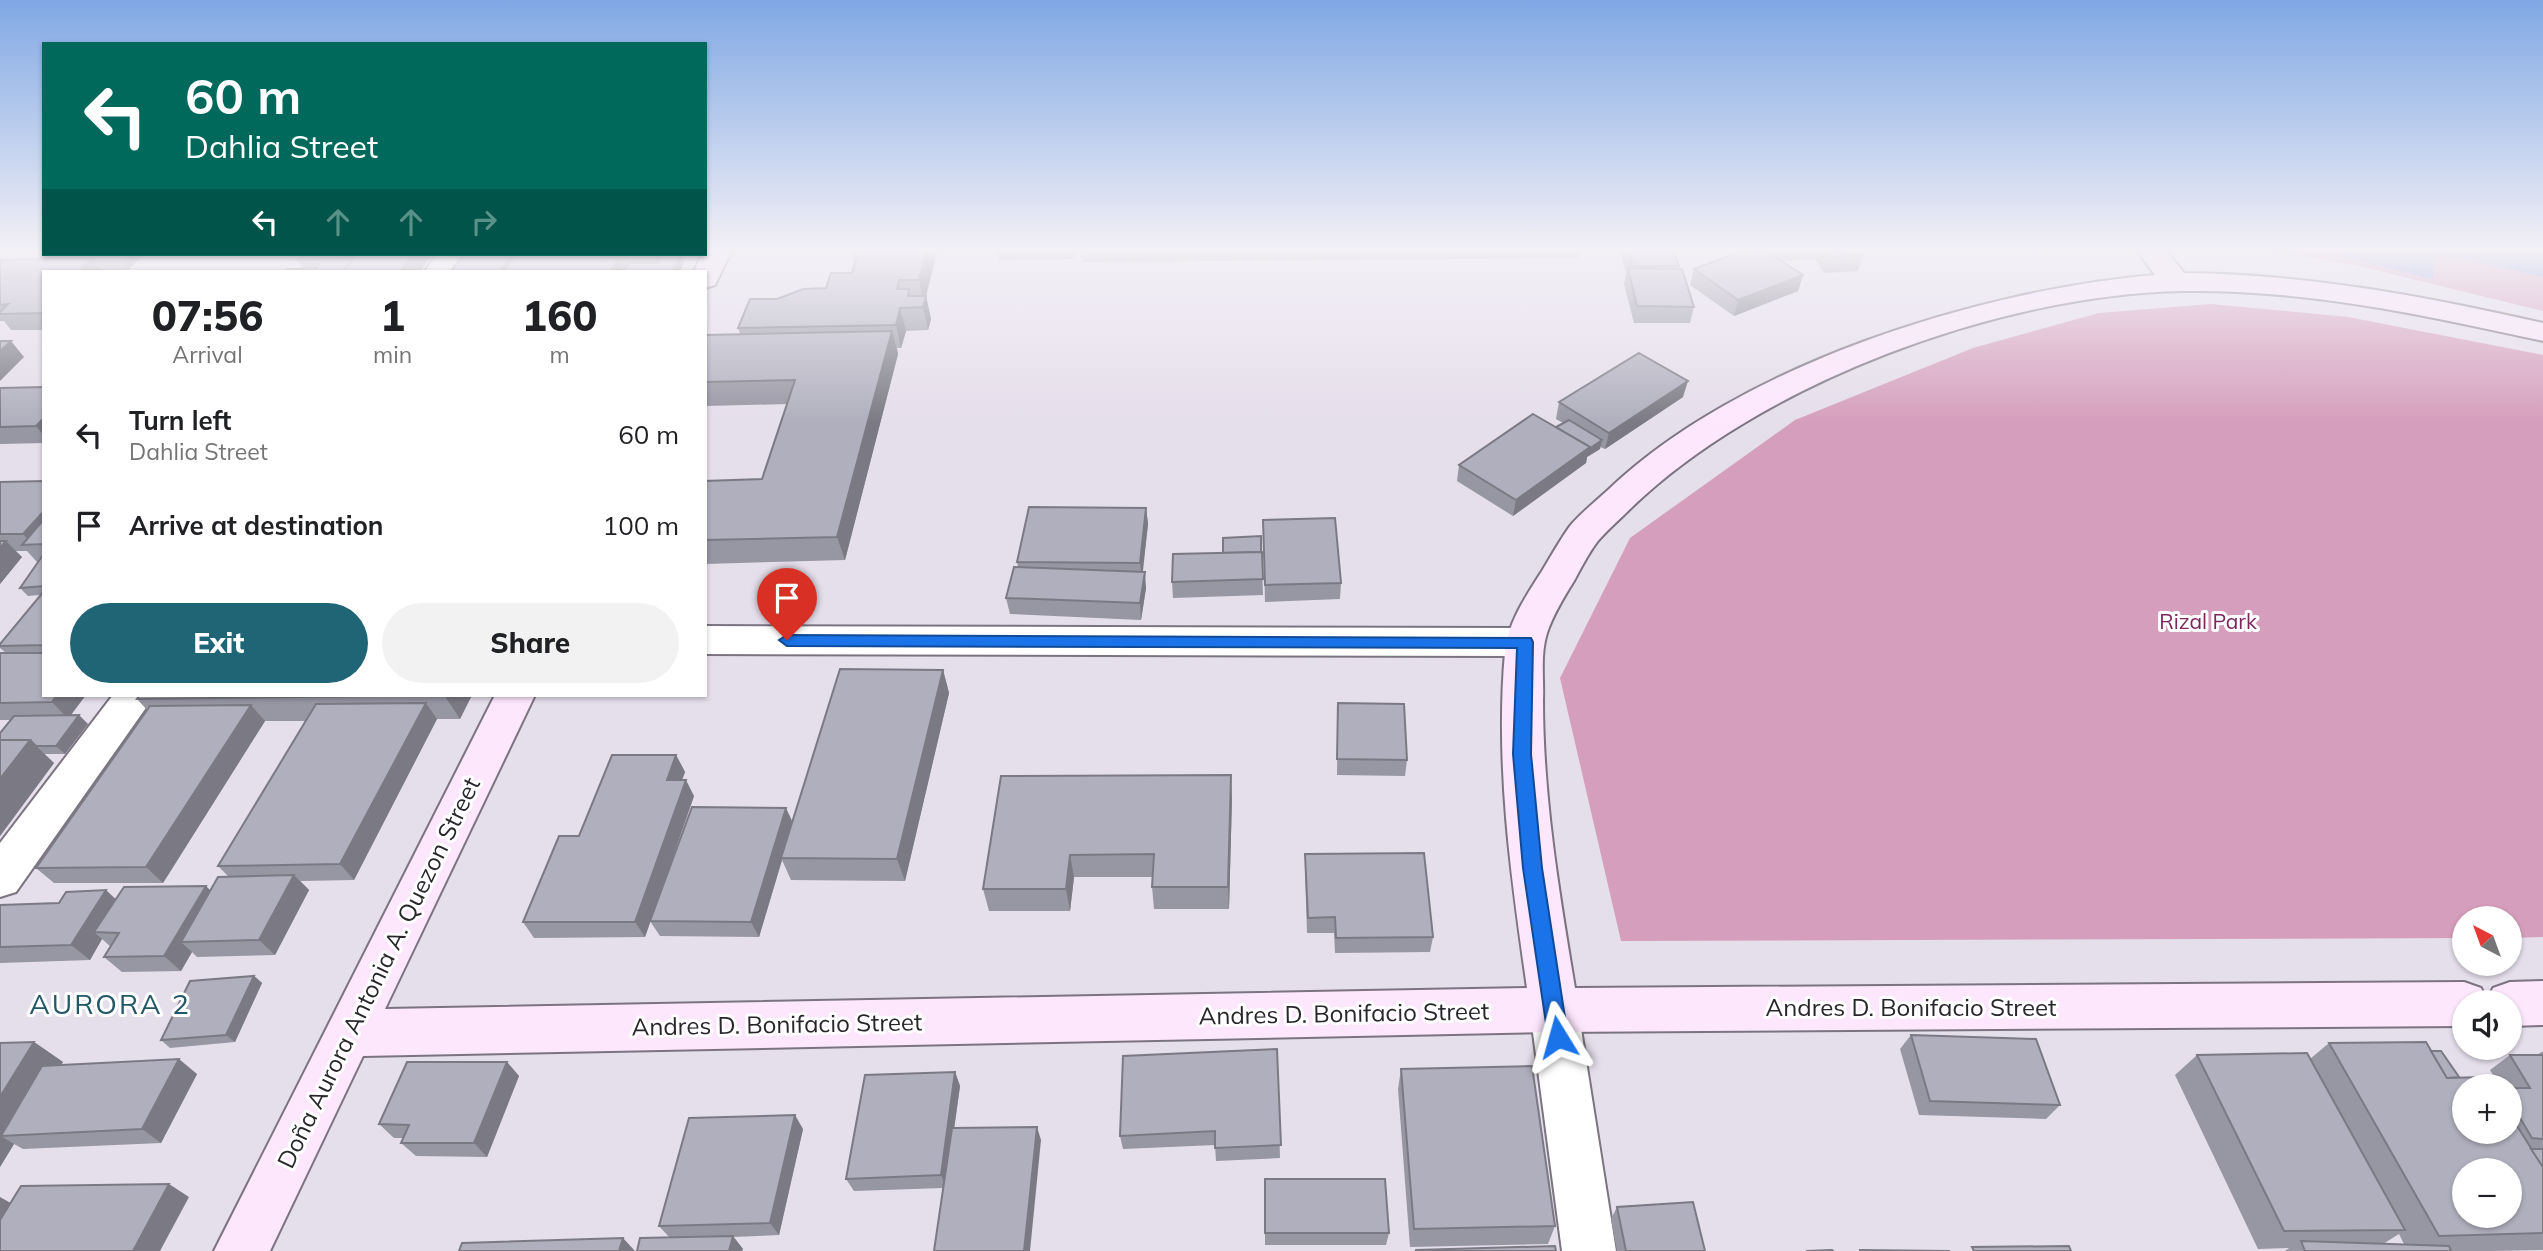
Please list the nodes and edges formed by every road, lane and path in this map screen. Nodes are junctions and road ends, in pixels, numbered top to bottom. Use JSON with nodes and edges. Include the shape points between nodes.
{"nodes":[{"id":1,"x":2008,"y":306,"type":"edge"},
{"id":2,"x":2416,"y":306,"type":"edge"},
{"id":3,"x":2543,"y":332,"type":"edge"},
{"id":4,"x":707,"y":640,"type":"edge"},
{"id":5,"x":1525,"y":642,"type":"junction"},
{"id":6,"x":134,"y":697,"type":"edge"},
{"id":7,"x":514,"y":697,"type":"edge"},
{"id":8,"x":0,"y":878,"type":"edge"},
{"id":9,"x":2543,"y":1003,"type":"edge"},
{"id":10,"x":2452,"y":1004,"type":"edge"},
{"id":11,"x":2522,"y":1004,"type":"edge"},
{"id":12,"x":1554,"y":1010,"type":"junction"},
{"id":13,"x":350,"y":1033,"type":"junction"},
{"id":14,"x":241,"y":1251,"type":"edge"},
{"id":15,"x":1589,"y":1251,"type":"edge"}],
"edges":[{"from":1,"to":5,"type":"street","via":[[1868,350],[1733,413],[1658,462],[1595,518],[1552,576]]},
{"from":2,"to":3,"type":"street"},
{"from":4,"to":5,"type":"street"},
{"from":5,"to":12,"type":"street","via":[[1522,754],[1532,868]]},
{"from":6,"to":8,"type":"street"},
{"from":7,"to":13,"type":"street","name":"Doña Aurora Antonia A. Quezon Street"},
{"from":9,"to":11,"type":"street"},
{"from":10,"to":12,"type":"street","name":"Andres D. Bonifacio Street"},
{"from":12,"to":13,"type":"street","name":"Andres D. Bonifacio Street"},
{"from":12,"to":15,"type":"street"},
{"from":13,"to":14,"type":"street","name":"Doña Aurora Antonia A. Quezon Street"}]}
